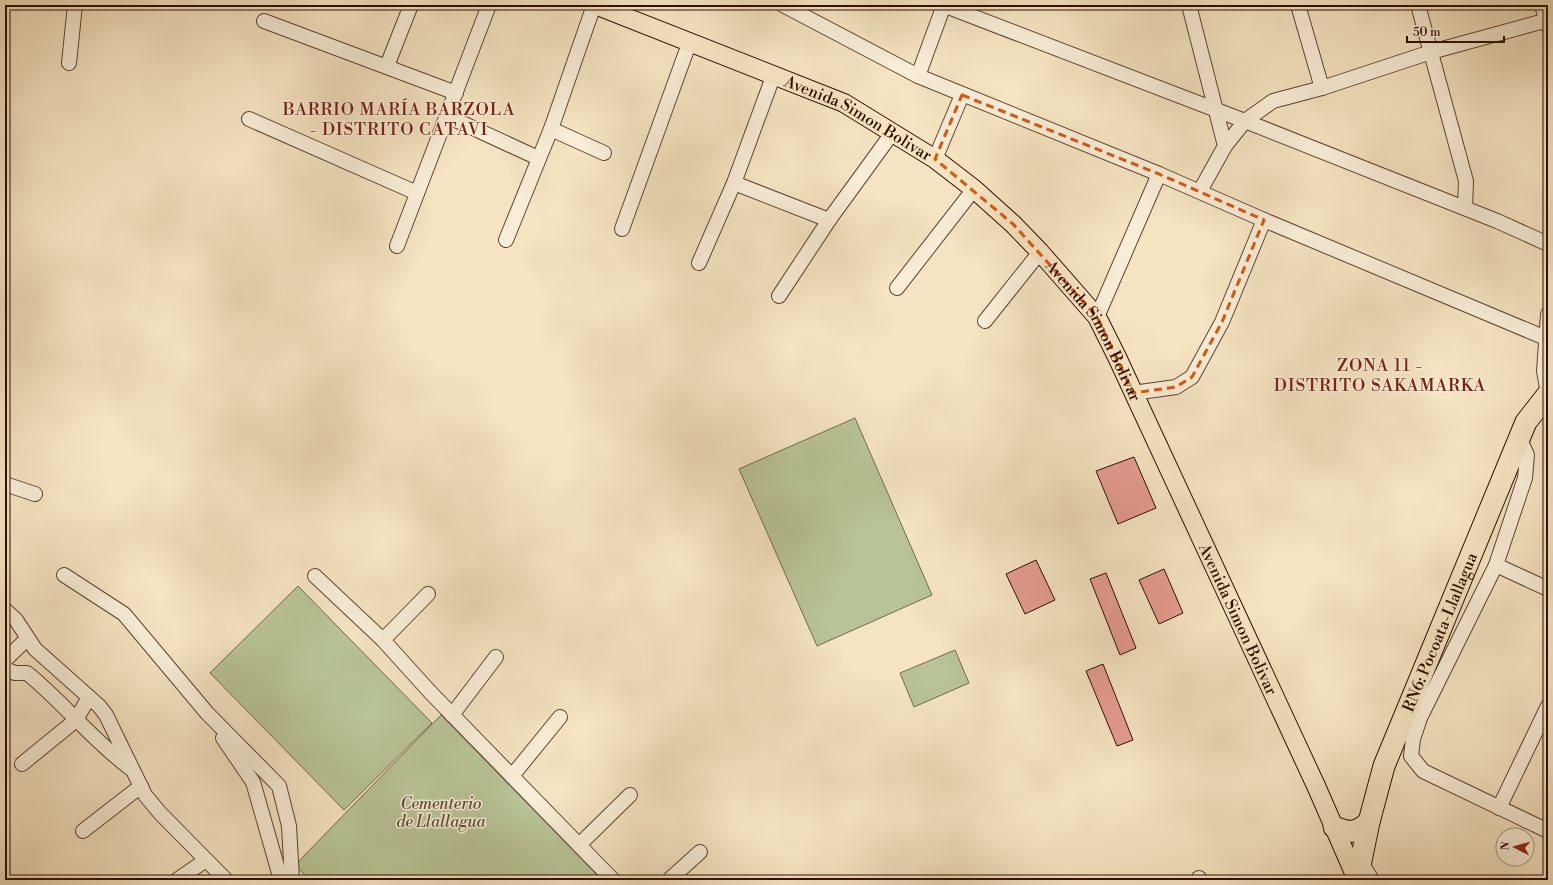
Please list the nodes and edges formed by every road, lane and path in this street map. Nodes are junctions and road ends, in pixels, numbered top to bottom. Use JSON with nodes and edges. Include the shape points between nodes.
{"nodes":[{"id":1,"x":76,"y":5,"type":"edge"},
{"id":2,"x":411,"y":5,"type":"edge"},
{"id":3,"x":489,"y":5,"type":"edge"},
{"id":4,"x":594,"y":5,"type":"edge"},
{"id":5,"x":783,"y":5,"type":"edge"},
{"id":6,"x":944,"y":5,"type":"edge"},
{"id":7,"x":1189,"y":5,"type":"edge"},
{"id":8,"x":1298,"y":5,"type":"edge"},
{"id":9,"x":1418,"y":5,"type":"edge"},
{"id":10,"x":1542,"y":5,"type":"edge"},
{"id":11,"x":967,"y":9,"type":"edge"},
{"id":12,"x":264,"y":21,"type":"dead end"},
{"id":13,"x":1548,"y":22,"type":"edge"},
{"id":14,"x":690,"y":42,"type":"junction"},
{"id":15,"x":1431,"y":52,"type":"junction"},
{"id":16,"x":69,"y":63,"type":"dead end"},
{"id":17,"x":387,"y":66,"type":"junction"},
{"id":18,"x":774,"y":74,"type":"junction"},
{"id":19,"x":918,"y":76,"type":"junction"},
{"id":20,"x":1322,"y":88,"type":"junction"},
{"id":21,"x":456,"y":93,"type":"junction"},
{"id":22,"x":962,"y":95,"type":"junction"},
{"id":23,"x":1216,"y":110,"type":"junction"},
{"id":24,"x":447,"y":116,"type":"junction"},
{"id":25,"x":249,"y":119,"type":"dead end"},
{"id":26,"x":1245,"y":121,"type":"junction"},
{"id":27,"x":551,"y":129,"type":"junction"},
{"id":28,"x":893,"y":132,"type":"junction"},
{"id":29,"x":1225,"y":146,"type":"junction"},
{"id":30,"x":604,"y":153,"type":"dead end"},
{"id":31,"x":538,"y":158,"type":"junction"},
{"id":32,"x":935,"y":159,"type":"junction"},
{"id":33,"x":1159,"y":174,"type":"junction"},
{"id":34,"x":734,"y":183,"type":"junction"},
{"id":35,"x":974,"y":189,"type":"junction"},
{"id":36,"x":1200,"y":191,"type":"junction"},
{"id":37,"x":417,"y":193,"type":"junction"},
{"id":38,"x":1465,"y":208,"type":"junction"},
{"id":39,"x":829,"y":220,"type":"junction"},
{"id":40,"x":1264,"y":220,"type":"junction"},
{"id":41,"x":622,"y":229,"type":"dead end"},
{"id":42,"x":506,"y":240,"type":"dead end"},
{"id":43,"x":1548,"y":244,"type":"edge"},
{"id":44,"x":397,"y":246,"type":"dead end"},
{"id":45,"x":1040,"y":252,"type":"junction"},
{"id":46,"x":699,"y":263,"type":"dead end"},
{"id":47,"x":897,"y":288,"type":"dead end"},
{"id":48,"x":779,"y":296,"type":"dead end"},
{"id":49,"x":1548,"y":314,"type":"edge"},
{"id":50,"x":1097,"y":317,"type":"junction"},
{"id":51,"x":985,"y":321,"type":"dead end"},
{"id":52,"x":1547,"y":339,"type":"edge"},
{"id":53,"x":1133,"y":392,"type":"junction"},
{"id":54,"x":1548,"y":394,"type":"edge"},
{"id":55,"x":1519,"y":437,"type":"junction"},
{"id":56,"x":5,"y":484,"type":"edge"},
{"id":57,"x":35,"y":494,"type":"dead end"},
{"id":58,"x":1496,"y":565,"type":"junction"},
{"id":59,"x":64,"y":575,"type":"dead end"},
{"id":60,"x":315,"y":576,"type":"dead end"},
{"id":61,"x":1548,"y":589,"type":"edge"},
{"id":62,"x":428,"y":594,"type":"dead end"},
{"id":63,"x":5,"y":610,"type":"edge"},
{"id":64,"x":27,"y":639,"type":"junction"},
{"id":65,"x":383,"y":640,"type":"junction"},
{"id":66,"x":496,"y":657,"type":"dead end"},
{"id":67,"x":5,"y":660,"type":"edge"},
{"id":68,"x":5,"y":669,"type":"edge"},
{"id":69,"x":89,"y":697,"type":"junction"},
{"id":70,"x":1548,"y":706,"type":"edge"},
{"id":71,"x":207,"y":713,"type":"junction"},
{"id":72,"x":452,"y":715,"type":"junction"},
{"id":73,"x":560,"y":718,"type":"dead end"},
{"id":74,"x":76,"y":720,"type":"junction"},
{"id":75,"x":22,"y":764,"type":"dead end"},
{"id":76,"x":133,"y":771,"type":"junction"},
{"id":77,"x":512,"y":776,"type":"junction"},
{"id":78,"x":141,"y":786,"type":"junction"},
{"id":79,"x":630,"y":795,"type":"dead end"},
{"id":80,"x":1499,"y":808,"type":"junction"},
{"id":81,"x":1369,"y":822,"type":"junction"},
{"id":82,"x":1334,"y":827,"type":"junction"},
{"id":83,"x":83,"y":831,"type":"dead end"},
{"id":84,"x":1548,"y":831,"type":"edge"},
{"id":85,"x":579,"y":845,"type":"junction"},
{"id":86,"x":700,"y":852,"type":"dead end"},
{"id":87,"x":206,"y":860,"type":"junction"},
{"id":88,"x":1358,"y":874,"type":"edge"},
{"id":89,"x":177,"y":880,"type":"edge"},
{"id":90,"x":226,"y":880,"type":"edge"},
{"id":91,"x":282,"y":880,"type":"edge"},
{"id":92,"x":292,"y":880,"type":"edge"},
{"id":93,"x":613,"y":880,"type":"edge"},
{"id":94,"x":669,"y":880,"type":"edge"},
{"id":95,"x":1372,"y":880,"type":"edge"}],
"edges":[{"from":1,"to":16,"type":"street"},
{"from":2,"to":17,"type":"street"},
{"from":3,"to":21,"type":"street"},
{"from":4,"to":14,"type":"main road","name":"Avenida Simon Bolivar"},
{"from":4,"to":27,"type":"street"},
{"from":5,"to":19,"type":"street"},
{"from":6,"to":11,"type":"street"},
{"from":6,"to":19,"type":"street"},
{"from":7,"to":23,"type":"street"},
{"from":8,"to":20,"type":"street"},
{"from":9,"to":15,"type":"street"},
{"from":10,"to":13,"type":"street"},
{"from":11,"to":23,"type":"street"},
{"from":12,"to":17,"type":"street"},
{"from":13,"to":15,"type":"street"},
{"from":14,"to":18,"type":"main road","name":"Avenida Simon Bolivar"},
{"from":14,"to":41,"type":"street"},
{"from":15,"to":20,"type":"street"},
{"from":15,"to":38,"type":"street","via":[[1466,181]]},
{"from":17,"to":21,"type":"street"},
{"from":18,"to":28,"type":"main road","name":"Avenida Simon Bolivar","via":[[844,103]]},
{"from":18,"to":34,"type":"street"},
{"from":19,"to":22,"type":"street"},
{"from":20,"to":26,"type":"street","via":[[1273,101]]},
{"from":21,"to":24,"type":"street"},
{"from":22,"to":32,"type":"street"},
{"from":22,"to":33,"type":"street"},
{"from":23,"to":26,"type":"street"},
{"from":23,"to":29,"type":"street"},
{"from":24,"to":31,"type":"street"},
{"from":24,"to":37,"type":"street"},
{"from":25,"to":37,"type":"street"},
{"from":26,"to":29,"type":"street"},
{"from":26,"to":38,"type":"street"},
{"from":27,"to":30,"type":"street"},
{"from":27,"to":31,"type":"street"},
{"from":28,"to":32,"type":"main road","name":"Avenida Simon Bolivar"},
{"from":28,"to":39,"type":"street"},
{"from":29,"to":36,"type":"street"},
{"from":31,"to":42,"type":"street"},
{"from":32,"to":35,"type":"main road","name":"Avenida Simon Bolivar"},
{"from":33,"to":36,"type":"street"},
{"from":33,"to":50,"type":"street"},
{"from":34,"to":39,"type":"street"},
{"from":34,"to":46,"type":"street"},
{"from":35,"to":45,"type":"main road","name":"Avenida Simon Bolivar"},
{"from":35,"to":47,"type":"street"},
{"from":36,"to":40,"type":"street"},
{"from":37,"to":44,"type":"street"},
{"from":38,"to":43,"type":"street"},
{"from":39,"to":48,"type":"street"},
{"from":40,"to":52,"type":"street"},
{"from":40,"to":53,"type":"street","via":[[1222,322],[1192,377],[1176,387]]},
{"from":45,"to":50,"type":"main road","name":"Avenida Simon Bolivar"},
{"from":45,"to":51,"type":"street"},
{"from":49,"to":52,"type":"street"},
{"from":50,"to":53,"type":"main road","name":"Avenida Simon Bolivar"},
{"from":52,"to":54,"type":"street","via":[[1544,371]]},
{"from":53,"to":82,"type":"main road","name":"Avenida Simon Bolivar"},
{"from":54,"to":55,"type":"highway","name":"RN6: Pocoata-Llallagua","via":[[1526,422]]},
{"from":55,"to":58,"type":"street","via":[[1527,455],[1524,478]]},
{"from":55,"to":81,"type":"highway","name":"RN6: Pocoata-Llallagua","via":[[1384,766]]},
{"from":56,"to":57,"type":"street"},
{"from":58,"to":61,"type":"street"},
{"from":58,"to":80,"type":"street","via":[[1420,718],[1411,756],[1423,771]]},
{"from":59,"to":71,"type":"street","via":[[124,614]]},
{"from":60,"to":65,"type":"street"},
{"from":62,"to":65,"type":"street"},
{"from":63,"to":64,"type":"street","via":[[16,620]]},
{"from":64,"to":67,"type":"street"},
{"from":64,"to":69,"type":"street"},
{"from":65,"to":72,"type":"street"},
{"from":66,"to":72,"type":"street"},
{"from":68,"to":74,"type":"street","via":[[15,673],[27,672]]},
{"from":69,"to":74,"type":"street"},
{"from":69,"to":76,"type":"street","via":[[106,715]]},
{"from":70,"to":80,"type":"street"},
{"from":71,"to":91,"type":"street","via":[[253,782]]},
{"from":71,"to":92,"type":"street","via":[[279,786],[289,826]]},
{"from":72,"to":77,"type":"street"},
{"from":73,"to":77,"type":"street"},
{"from":74,"to":75,"type":"street"},
{"from":74,"to":76,"type":"street"},
{"from":76,"to":78,"type":"street"},
{"from":77,"to":85,"type":"street"},
{"from":78,"to":83,"type":"street"},
{"from":78,"to":87,"type":"street","via":[[160,813]]},
{"from":79,"to":85,"type":"street"},
{"from":80,"to":84,"type":"street"},
{"from":81,"to":82,"type":"highway","via":[[1361,830],[1350,832]]},
{"from":81,"to":88,"type":"highway","name":"RN6: Pocoata-Llallagua"},
{"from":82,"to":88,"type":"main road","name":"Avenida Simon Bolivar"},
{"from":85,"to":93,"type":"street"},
{"from":86,"to":94,"type":"street"},
{"from":87,"to":89,"type":"street"},
{"from":87,"to":90,"type":"street"},
{"from":88,"to":95,"type":"street"}]}
